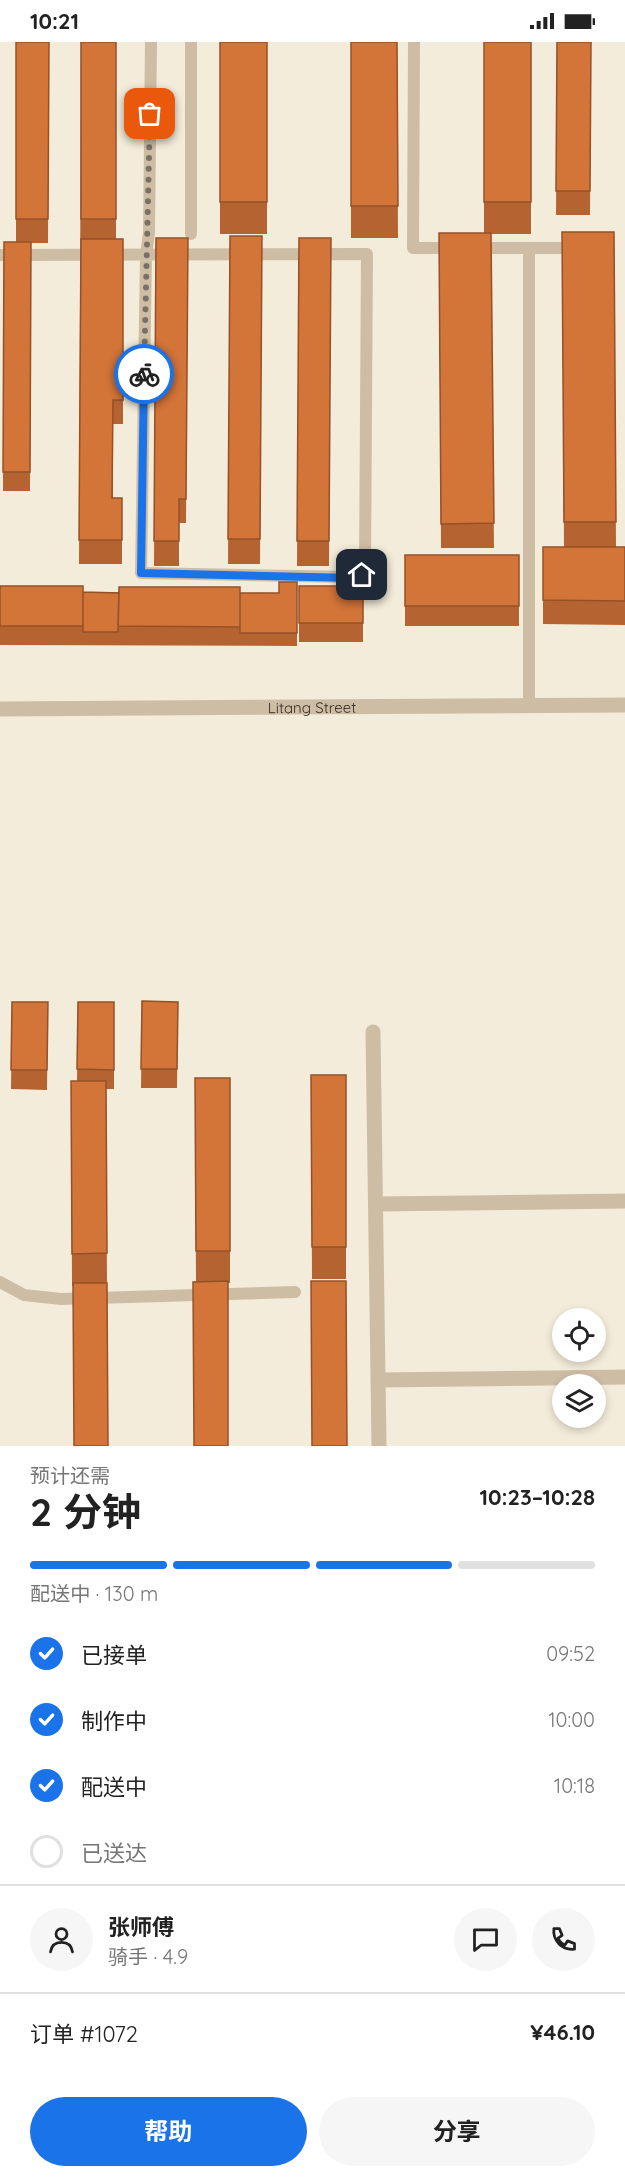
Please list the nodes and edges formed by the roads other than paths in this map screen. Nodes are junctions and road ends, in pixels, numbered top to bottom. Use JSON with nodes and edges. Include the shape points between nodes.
{"nodes":[{"id":1,"x":151,"y":42,"type":"edge"},
{"id":2,"x":191,"y":42,"type":"edge"},
{"id":3,"x":414,"y":42,"type":"edge"},
{"id":4,"x":191,"y":234,"type":"dead end"},
{"id":5,"x":529,"y":248,"type":"junction"},
{"id":6,"x":593,"y":248,"type":"edge"},
{"id":7,"x":0,"y":255,"type":"edge"},
{"id":8,"x":146,"y":255,"type":"junction"},
{"id":9,"x":529,"y":705,"type":"junction"},
{"id":10,"x":625,"y":705,"type":"edge"},
{"id":11,"x":0,"y":709,"type":"edge"},
{"id":12,"x":373,"y":1032,"type":"dead end"},
{"id":13,"x":625,"y":1201,"type":"edge"},
{"id":14,"x":376,"y":1204,"type":"junction"},
{"id":15,"x":0,"y":1282,"type":"edge"},
{"id":16,"x":295,"y":1292,"type":"dead end"},
{"id":17,"x":625,"y":1377,"type":"edge"},
{"id":18,"x":378,"y":1380,"type":"junction"},
{"id":19,"x":379,"y":1446,"type":"edge"}],
"edges":[{"from":1,"to":8,"type":"lane"},
{"from":2,"to":4,"type":"lane"},
{"from":3,"to":5,"type":"lane","via":[[413,248]]},
{"from":5,"to":6,"type":"lane"},
{"from":5,"to":9,"type":"lane"},
{"from":7,"to":8,"type":"lane"},
{"from":8,"to":8,"type":"lane","via":[[367,254],[362,575],[354,578],[141,573]]},
{"from":9,"to":10,"type":"street","name":"Litang Street"},
{"from":9,"to":11,"type":"street","name":"Litang Street"},
{"from":12,"to":14,"type":"street"},
{"from":13,"to":14,"type":"street"},
{"from":14,"to":18,"type":"street"},
{"from":15,"to":16,"type":"lane","via":[[24,1295],[61,1299]]},
{"from":17,"to":18,"type":"street"},
{"from":18,"to":19,"type":"street"}]}
